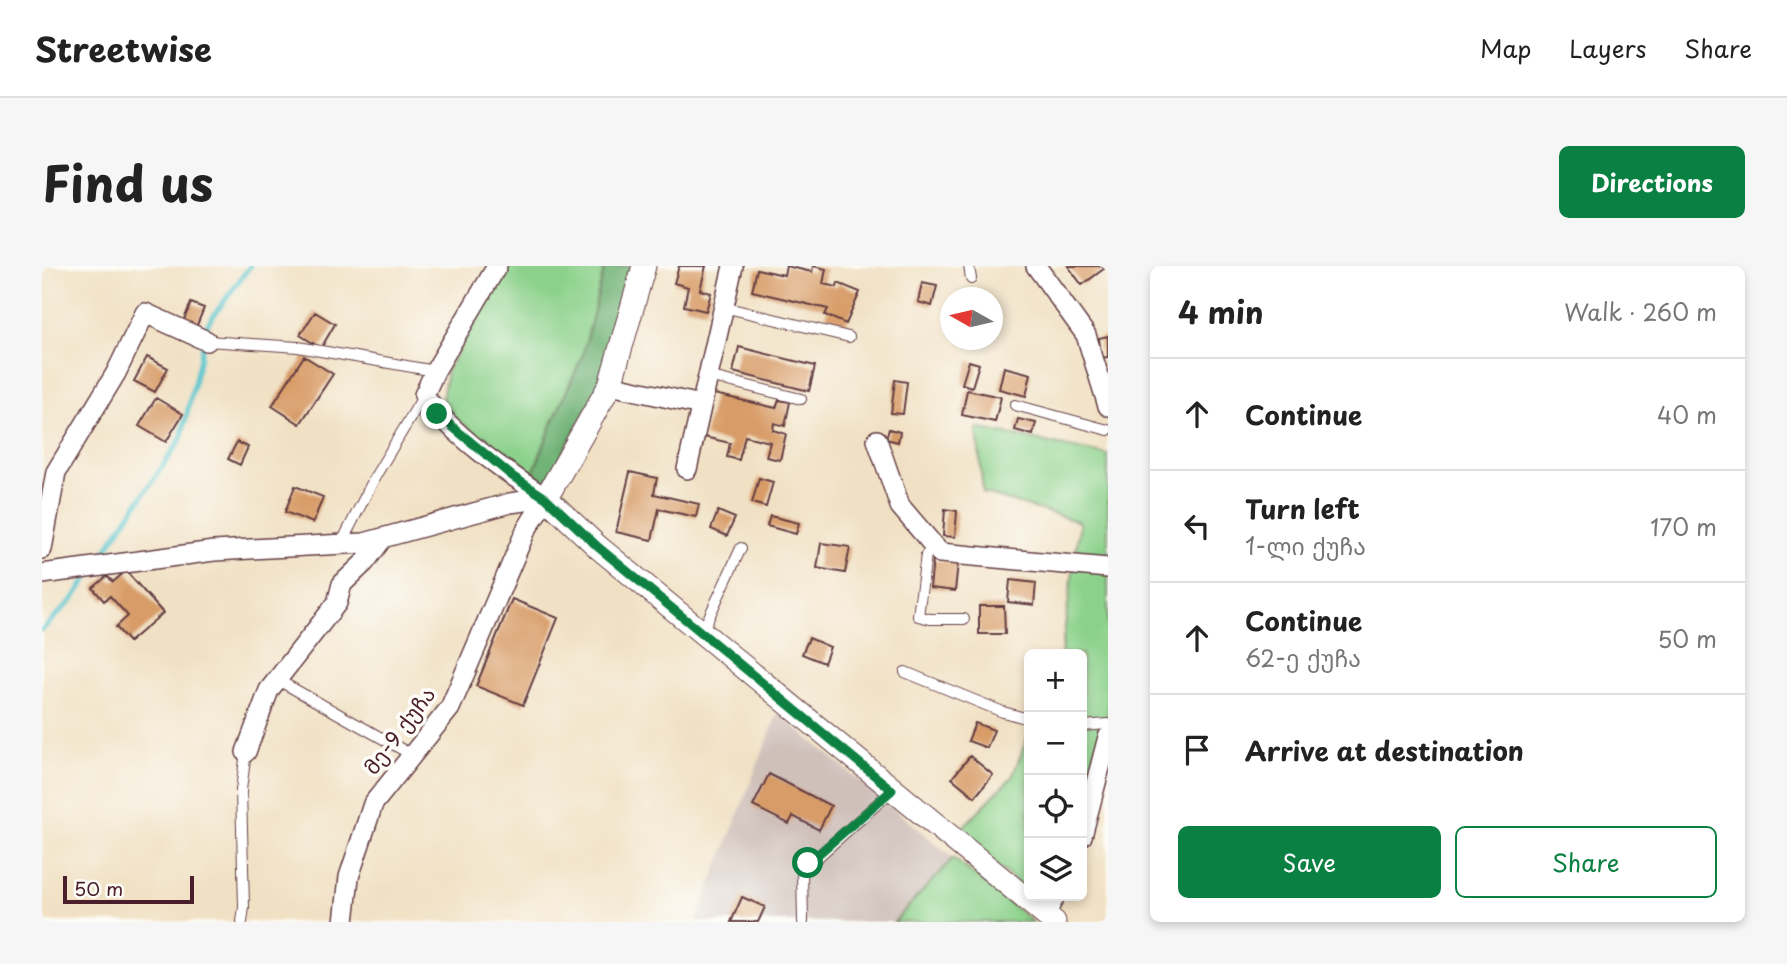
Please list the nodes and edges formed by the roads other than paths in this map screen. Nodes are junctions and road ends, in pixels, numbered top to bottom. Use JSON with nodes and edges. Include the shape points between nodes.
{"nodes":[{"id":1,"x":497,"y":266,"type":"edge"},
{"id":2,"x":644,"y":266,"type":"edge"},
{"id":3,"x":733,"y":266,"type":"edge"},
{"id":4,"x":968,"y":266,"type":"edge"},
{"id":5,"x":1036,"y":266,"type":"edge"},
{"id":6,"x":971,"y":279,"type":"dead end"},
{"id":7,"x":723,"y":307,"type":"junction"},
{"id":8,"x":849,"y":337,"type":"dead end"},
{"id":9,"x":207,"y":341,"type":"joint"},
{"id":10,"x":435,"y":371,"type":"junction"},
{"id":11,"x":708,"y":376,"type":"junction"},
{"id":12,"x":610,"y":386,"type":"junction"},
{"id":13,"x":424,"y":395,"type":"junction"},
{"id":14,"x":801,"y":399,"type":"dead end"},
{"id":15,"x":701,"y":405,"type":"junction"},
{"id":16,"x":1015,"y":405,"type":"dead end"},
{"id":17,"x":1108,"y":406,"type":"edge"},
{"id":18,"x":1108,"y":430,"type":"edge"},
{"id":19,"x":877,"y":440,"type":"dead end"},
{"id":20,"x":687,"y":469,"type":"dead end"},
{"id":21,"x":546,"y":498,"type":"junction"},
{"id":22,"x":382,"y":539,"type":"junction"},
{"id":23,"x":340,"y":545,"type":"junction"},
{"id":24,"x":934,"y":546,"type":"junction"},
{"id":25,"x":741,"y":548,"type":"dead end"},
{"id":26,"x":42,"y":549,"type":"edge"},
{"id":27,"x":1108,"y":568,"type":"edge"},
{"id":28,"x":42,"y":574,"type":"edge"},
{"id":29,"x":964,"y":619,"type":"dead end"},
{"id":30,"x":701,"y":633,"type":"junction"},
{"id":31,"x":905,"y":672,"type":"dead end"},
{"id":32,"x":276,"y":679,"type":"junction"},
{"id":33,"x":1024,"y":718,"type":"edge"},
{"id":34,"x":1108,"y":724,"type":"edge"},
{"id":35,"x":1087,"y":726,"type":"edge"},
{"id":36,"x":1108,"y":737,"type":"edge"},
{"id":37,"x":247,"y":752,"type":"joint"},
{"id":38,"x":412,"y":755,"type":"junction"},
{"id":39,"x":892,"y":790,"type":"junction"},
{"id":40,"x":1087,"y":817,"type":"edge"},
{"id":41,"x":1051,"y":911,"type":"edge"},
{"id":42,"x":242,"y":922,"type":"edge"},
{"id":43,"x":344,"y":922,"type":"edge"},
{"id":44,"x":803,"y":922,"type":"edge"}],
"edges":[{"from":1,"to":10,"type":"street"},
{"from":2,"to":12,"type":"street"},
{"from":3,"to":7,"type":"street"},
{"from":4,"to":6,"type":"lane"},
{"from":5,"to":17,"type":"street","via":[[1086,335]]},
{"from":7,"to":8,"type":"lane"},
{"from":7,"to":11,"type":"street"},
{"from":9,"to":10,"type":"lane","via":[[298,347]]},
{"from":9,"to":26,"type":"street","via":[[145,313],[116,373],[56,472]]},
{"from":10,"to":13,"type":"street"},
{"from":11,"to":14,"type":"lane"},
{"from":11,"to":15,"type":"street"},
{"from":12,"to":15,"type":"street"},
{"from":12,"to":21,"type":"street"},
{"from":13,"to":21,"type":"street","via":[[437,414]]},
{"from":13,"to":23,"type":"lane"},
{"from":15,"to":20,"type":"street"},
{"from":16,"to":18,"type":"lane"},
{"from":19,"to":24,"type":"street","via":[[900,506]]},
{"from":21,"to":22,"type":"street","via":[[510,503]]},
{"from":21,"to":30,"type":"street"},
{"from":21,"to":38,"type":"street","name":"მე-9 ქუჩა","via":[[526,530],[450,708]]},
{"from":22,"to":23,"type":"street"},
{"from":22,"to":32,"type":"street","via":[[342,584],[337,603]]},
{"from":23,"to":28,"type":"street","via":[[215,551]]},
{"from":24,"to":27,"type":"street","via":[[940,553]]},
{"from":24,"to":29,"type":"lane","via":[[926,555],[918,616]]},
{"from":25,"to":30,"type":"lane"},
{"from":30,"to":39,"type":"street"},
{"from":31,"to":33,"type":"lane"},
{"from":32,"to":37,"type":"street"},
{"from":32,"to":38,"type":"lane"},
{"from":34,"to":35,"type":"lane"},
{"from":36,"to":40,"type":"street"},
{"from":37,"to":42,"type":"lane","via":[[241,790]]},
{"from":38,"to":43,"type":"street","name":"მე-9 ქუჩა","via":[[373,804],[349,877]]},
{"from":39,"to":41,"type":"street"},
{"from":39,"to":44,"type":"lane","via":[[802,871]]}]}
